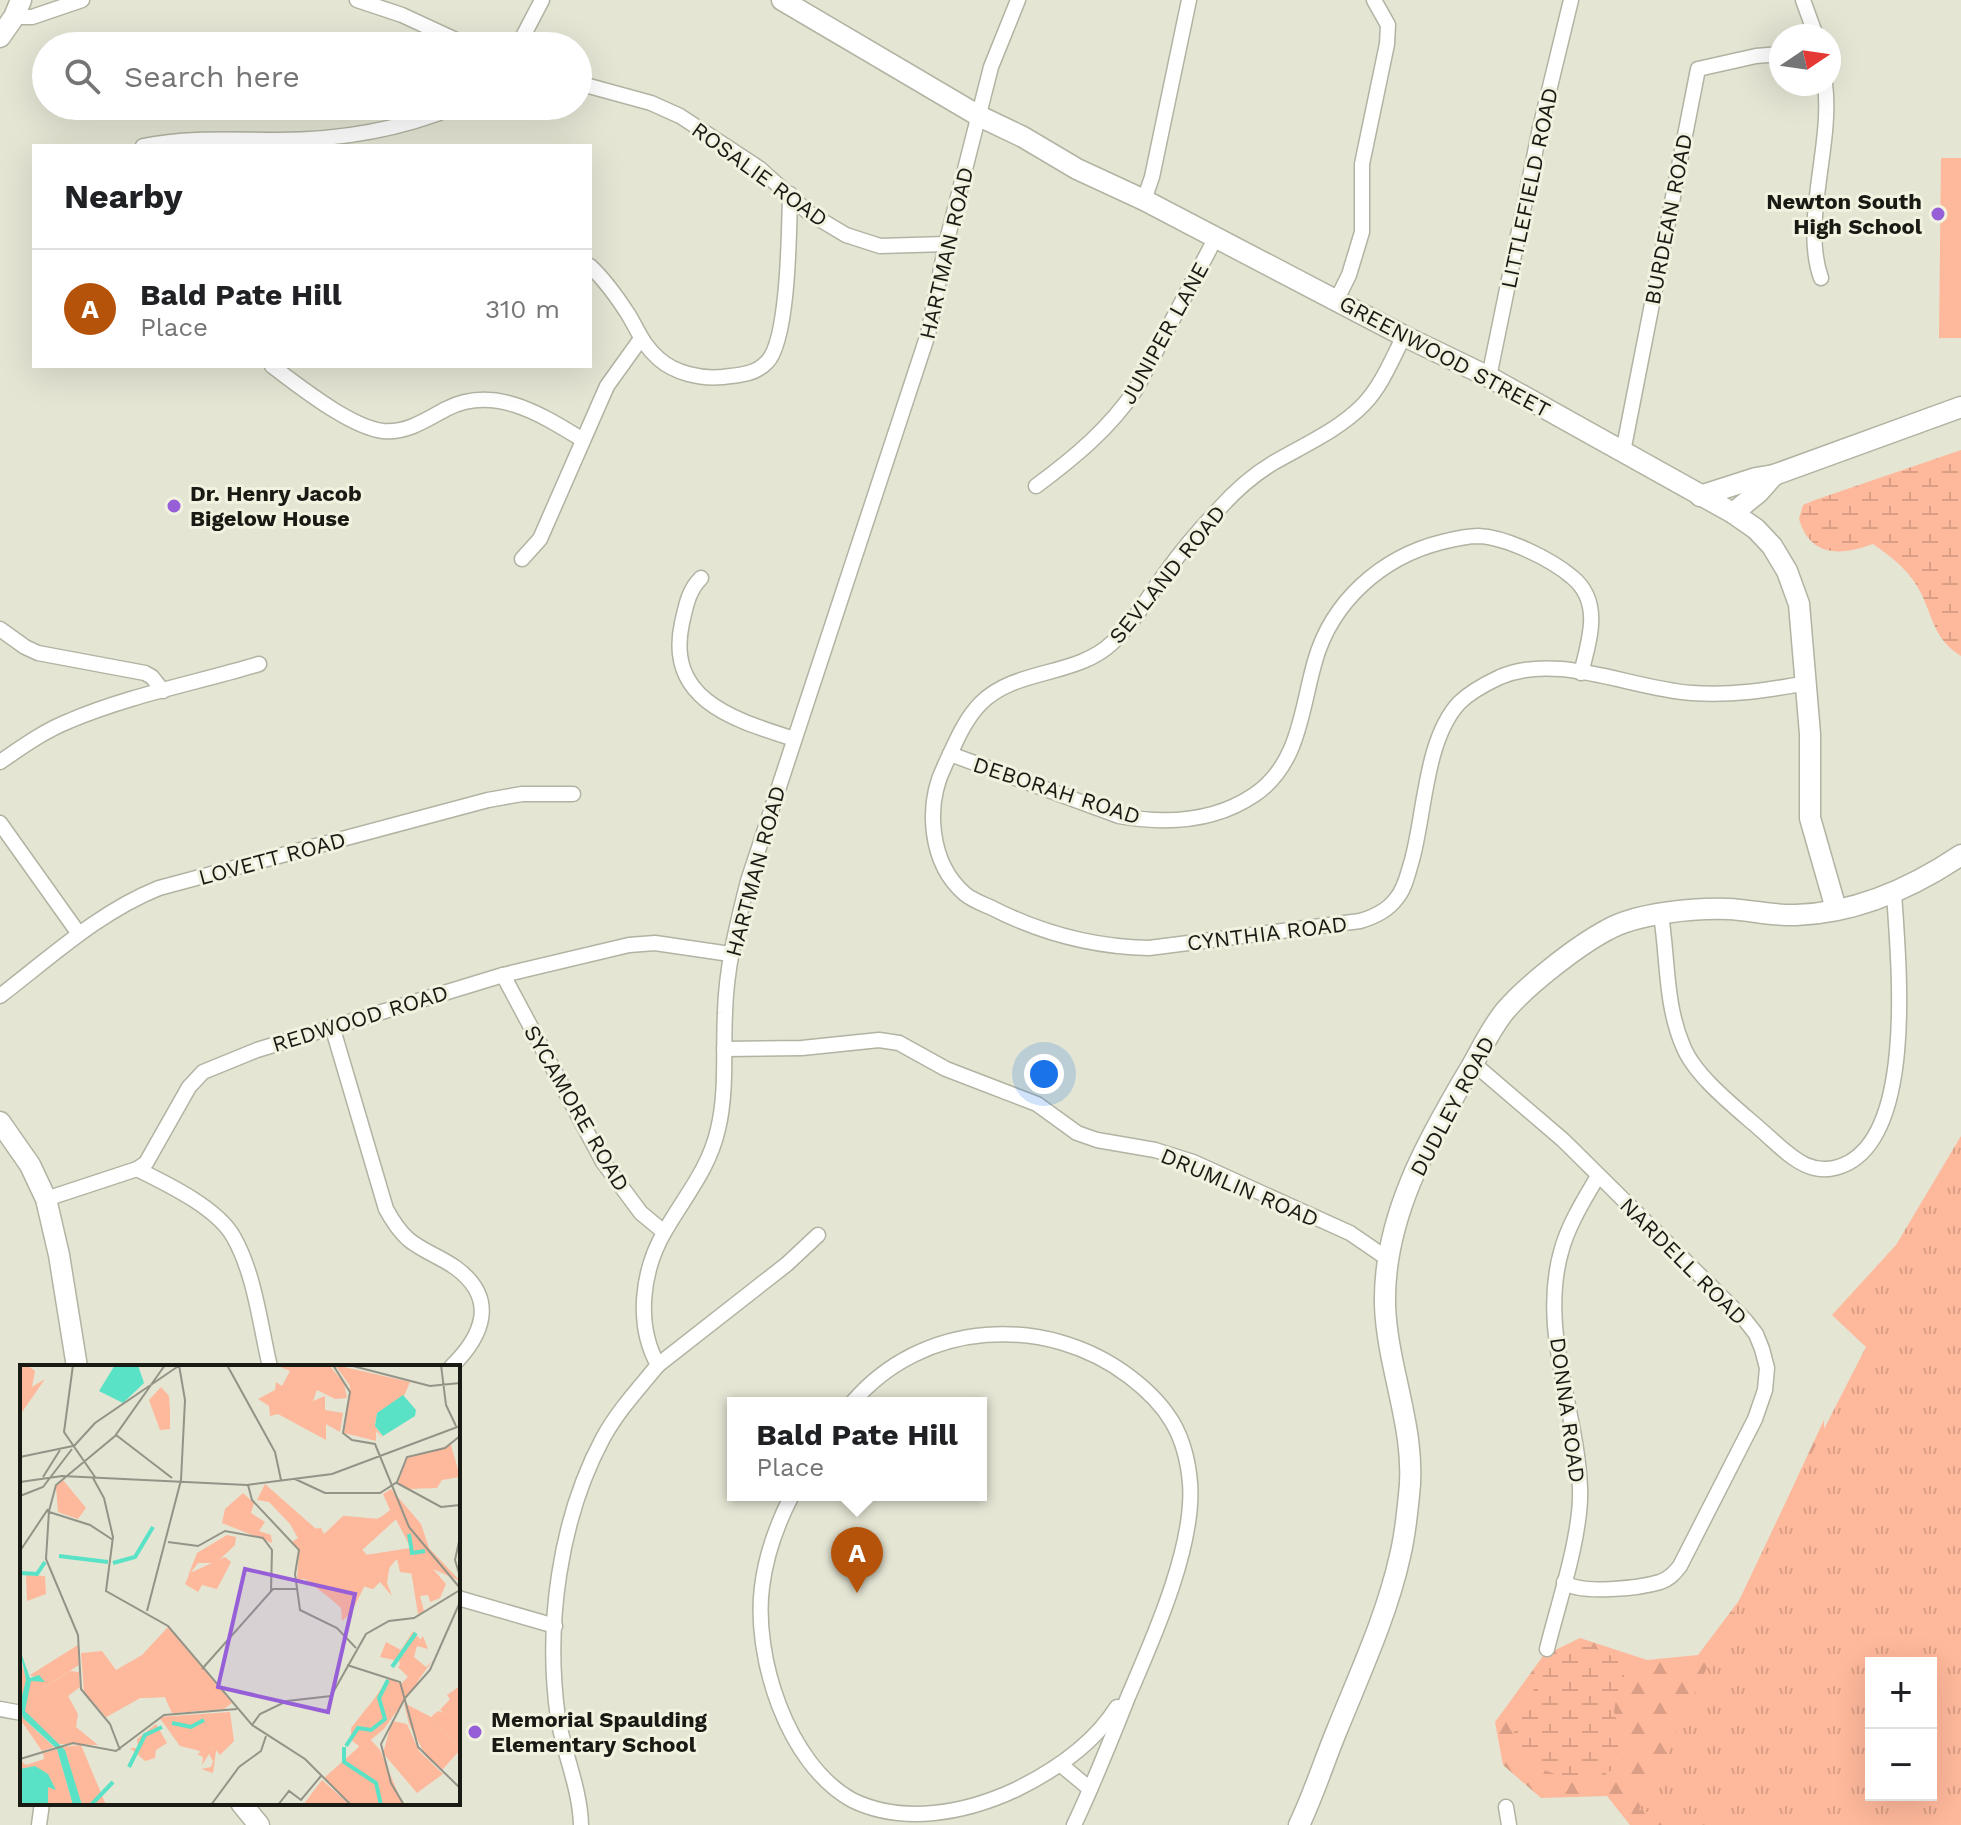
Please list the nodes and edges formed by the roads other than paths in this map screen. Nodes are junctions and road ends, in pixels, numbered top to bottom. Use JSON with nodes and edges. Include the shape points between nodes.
{"nodes":[{"id":1,"x":82,"y":0,"type":"edge"},
{"id":2,"x":357,"y":0,"type":"edge"},
{"id":3,"x":542,"y":0,"type":"edge"},
{"id":4,"x":782,"y":0,"type":"edge"},
{"id":5,"x":1018,"y":0,"type":"edge"},
{"id":6,"x":1189,"y":0,"type":"edge"},
{"id":7,"x":1374,"y":0,"type":"edge"},
{"id":8,"x":1571,"y":0,"type":"edge"},
{"id":9,"x":1803,"y":0,"type":"edge"},
{"id":10,"x":18,"y":9,"type":"edge"},
{"id":11,"x":1812,"y":24,"type":"edge"},
{"id":12,"x":439,"y":32,"type":"edge"},
{"id":13,"x":525,"y":32,"type":"edge"},
{"id":14,"x":0,"y":37,"type":"edge"},
{"id":15,"x":1769,"y":55,"type":"edge"},
{"id":16,"x":592,"y":87,"type":"edge"},
{"id":17,"x":1825,"y":96,"type":"edge"},
{"id":18,"x":979,"y":116,"type":"junction"},
{"id":19,"x":417,"y":120,"type":"edge"},
{"id":20,"x":277,"y":140,"type":"junction"},
{"id":21,"x":358,"y":141,"type":"edge"},
{"id":22,"x":160,"y":144,"type":"edge"},
{"id":23,"x":289,"y":144,"type":"edge"},
{"id":24,"x":790,"y":194,"type":"junction"},
{"id":25,"x":1144,"y":200,"type":"junction"},
{"id":26,"x":1215,"y":239,"type":"junction"},
{"id":27,"x":946,"y":244,"type":"junction"},
{"id":28,"x":592,"y":268,"type":"edge"},
{"id":29,"x":1821,"y":278,"type":"dead end"},
{"id":30,"x":1337,"y":299,"type":"junction"},
{"id":31,"x":1404,"y":336,"type":"junction"},
{"id":32,"x":640,"y":340,"type":"junction"},
{"id":33,"x":275,"y":368,"type":"edge"},
{"id":34,"x":1489,"y":377,"type":"junction"},
{"id":35,"x":1961,"y":407,"type":"edge"},
{"id":36,"x":583,"y":440,"type":"junction"},
{"id":37,"x":1623,"y":452,"type":"junction"},
{"id":38,"x":1774,"y":475,"type":"junction"},
{"id":39,"x":1036,"y":486,"type":"dead end"},
{"id":40,"x":1700,"y":496,"type":"junction"},
{"id":41,"x":1733,"y":513,"type":"junction"},
{"id":42,"x":522,"y":559,"type":"dead end"},
{"id":43,"x":701,"y":578,"type":"dead end"},
{"id":44,"x":0,"y":629,"type":"edge"},
{"id":45,"x":259,"y":664,"type":"dead end"},
{"id":46,"x":1581,"y":673,"type":"junction"},
{"id":47,"x":1807,"y":683,"type":"junction"},
{"id":48,"x":163,"y":691,"type":"junction"},
{"id":49,"x":794,"y":739,"type":"junction"},
{"id":50,"x":950,"y":754,"type":"junction"},
{"id":51,"x":0,"y":762,"type":"edge"},
{"id":52,"x":573,"y":794,"type":"dead end"},
{"id":53,"x":0,"y":823,"type":"edge"},
{"id":54,"x":1961,"y":855,"type":"edge"},
{"id":55,"x":1894,"y":893,"type":"junction"},
{"id":56,"x":1836,"y":909,"type":"junction"},
{"id":57,"x":1661,"y":915,"type":"junction"},
{"id":58,"x":79,"y":934,"type":"junction"},
{"id":59,"x":730,"y":954,"type":"junction"},
{"id":60,"x":503,"y":975,"type":"junction"},
{"id":61,"x":0,"y":996,"type":"edge"},
{"id":62,"x":332,"y":1026,"type":"junction"},
{"id":63,"x":724,"y":1049,"type":"junction"},
{"id":64,"x":1473,"y":1063,"type":"junction"},
{"id":65,"x":0,"y":1122,"type":"edge"},
{"id":66,"x":137,"y":1169,"type":"junction"},
{"id":67,"x":1598,"y":1176,"type":"junction"},
{"id":68,"x":46,"y":1199,"type":"junction"},
{"id":69,"x":664,"y":1232,"type":"junction"},
{"id":70,"x":818,"y":1235,"type":"dead end"},
{"id":71,"x":1388,"y":1259,"type":"junction"},
{"id":72,"x":77,"y":1365,"type":"edge"},
{"id":73,"x":270,"y":1365,"type":"edge"},
{"id":74,"x":453,"y":1365,"type":"edge"},
{"id":75,"x":658,"y":1365,"type":"junction"},
{"id":76,"x":858,"y":1397,"type":"edge"},
{"id":77,"x":789,"y":1501,"type":"edge"},
{"id":78,"x":1564,"y":1582,"type":"junction"},
{"id":79,"x":460,"y":1599,"type":"edge"},
{"id":80,"x":555,"y":1626,"type":"junction"},
{"id":81,"x":1547,"y":1649,"type":"dead end"},
{"id":82,"x":1138,"y":1673,"type":"junction"},
{"id":83,"x":0,"y":1709,"type":"edge"},
{"id":84,"x":20,"y":1713,"type":"edge"},
{"id":85,"x":1060,"y":1764,"type":"junction"},
{"id":86,"x":1090,"y":1789,"type":"junction"},
{"id":87,"x":42,"y":1805,"type":"edge"},
{"id":88,"x":243,"y":1805,"type":"edge"},
{"id":89,"x":1506,"y":1807,"type":"dead end"},
{"id":90,"x":39,"y":1825,"type":"edge"},
{"id":91,"x":259,"y":1825,"type":"edge"},
{"id":92,"x":581,"y":1825,"type":"edge"},
{"id":93,"x":1074,"y":1825,"type":"edge"},
{"id":94,"x":1299,"y":1825,"type":"edge"},
{"id":95,"x":1509,"y":1825,"type":"edge"}],
"edges":[{"from":1,"to":10,"type":"street","via":[[34,17]]},
{"from":2,"to":12,"type":"street"},
{"from":3,"to":13,"type":"street"},
{"from":4,"to":18,"type":"street","name":"GREENWOOD STREET"},
{"from":5,"to":18,"type":"street","name":"HARTMAN ROAD","via":[[991,67]]},
{"from":6,"to":25,"type":"street"},
{"from":7,"to":30,"type":"street","via":[[1388,25],[1387,44],[1362,164],[1362,232]]},
{"from":8,"to":34,"type":"street","name":"LITTLEFIELD ROAD"},
{"from":9,"to":11,"type":"street"},
{"from":10,"to":14,"type":"street"},
{"from":15,"to":37,"type":"street","name":"BURDEAN ROAD","via":[[1698,69]]},
{"from":16,"to":24,"type":"street","name":"ROSALIE ROAD","via":[[680,116]]},
{"from":17,"to":29,"type":"street","via":[[1813,257]]},
{"from":18,"to":25,"type":"street","name":"GREENWOOD STREET"},
{"from":18,"to":27,"type":"street","name":"HARTMAN ROAD"},
{"from":19,"to":21,"type":"street"},
{"from":20,"to":21,"type":"street"},
{"from":20,"to":22,"type":"street"},
{"from":20,"to":23,"type":"street"},
{"from":24,"to":27,"type":"street","name":"ROSALIE ROAD","via":[[809,213],[862,242]]},
{"from":24,"to":32,"type":"street","via":[[779,332],[770,359],[759,370],[712,378],[688,375],[661,361]]},
{"from":25,"to":26,"type":"street","name":"GREENWOOD STREET"},
{"from":26,"to":30,"type":"street","name":"GREENWOOD STREET"},
{"from":26,"to":39,"type":"street","name":"JUNIPER LANE","via":[[1124,408]]},
{"from":27,"to":49,"type":"street","name":"HARTMAN ROAD","via":[[928,334]]},
{"from":28,"to":32,"type":"street","via":[[630,317]]},
{"from":30,"to":31,"type":"street","name":"GREENWOOD STREET"},
{"from":31,"to":34,"type":"street","name":"GREENWOOD STREET"},
{"from":31,"to":50,"type":"street","name":"SEVLAND ROAD","via":[[1365,403],[1270,465],[1228,500],[1104,651],[999,689],[967,719]]},
{"from":32,"to":36,"type":"street","via":[[607,386]]},
{"from":33,"to":36,"type":"street","via":[[318,400],[384,431],[421,425],[466,401],[489,400],[539,414]]},
{"from":34,"to":37,"type":"street","name":"GREENWOOD STREET"},
{"from":35,"to":38,"type":"street"},
{"from":36,"to":42,"type":"street","via":[[540,539]]},
{"from":37,"to":40,"type":"street","name":"GREENWOOD STREET"},
{"from":38,"to":40,"type":"street"},
{"from":38,"to":41,"type":"street"},
{"from":40,"to":41,"type":"street","name":"GREENWOOD STREET"},
{"from":41,"to":47,"type":"street","name":"GREENWOOD STREET","via":[[1772,546],[1787,571],[1799,604]]},
{"from":43,"to":49,"type":"street","via":[[689,593],[679,637],[685,677],[712,707]]},
{"from":44,"to":48,"type":"street","via":[[38,653],[145,673]]},
{"from":45,"to":48,"type":"street"},
{"from":46,"to":47,"type":"street","name":"CYNTHIA ROAD","via":[[1690,693],[1727,694]]},
{"from":46,"to":50,"type":"street","name":"DEBORAH ROAD","via":[[1592,617],[1585,592],[1574,578],[1516,546],[1466,537],[1428,546],[1389,564],[1345,601],[1318,650],[1286,760],[1254,795],[1225,811],[1178,820],[1119,816]]},
{"from":46,"to":50,"type":"street","name":"CYNTHIA ROAD","via":[[1526,669],[1478,688],[1459,703],[1434,754],[1405,882],[1387,908],[1360,921],[1253,936],[1116,947],[1040,928],[966,895],[943,863],[932,822],[937,781]]},
{"from":47,"to":56,"type":"street","name":"GREENWOOD STREET","via":[[1810,818]]},
{"from":48,"to":51,"type":"street","via":[[68,721]]},
{"from":49,"to":59,"type":"street","name":"HARTMAN ROAD"},
{"from":52,"to":58,"type":"street","name":"LOVETT ROAD","via":[[488,800],[159,888]]},
{"from":53,"to":58,"type":"street"},
{"from":54,"to":55,"type":"street","name":"DUDLEY ROAD"},
{"from":55,"to":56,"type":"street","name":"DUDLEY ROAD"},
{"from":55,"to":57,"type":"street","via":[[1900,1041],[1896,1069],[1875,1134],[1863,1152],[1836,1169],[1820,1171],[1801,1165],[1778,1145],[1718,1090],[1683,1048],[1671,1010]]},
{"from":56,"to":57,"type":"street","name":"DUDLEY ROAD","via":[[1801,915],[1730,909]]},
{"from":57,"to":64,"type":"street","name":"DUDLEY ROAD","via":[[1608,929],[1566,959],[1504,1012]]},
{"from":58,"to":61,"type":"street","name":"LOVETT ROAD"},
{"from":59,"to":60,"type":"street","name":"REDWOOD ROAD","via":[[655,943],[629,945]]},
{"from":59,"to":63,"type":"street","name":"HARTMAN ROAD"},
{"from":60,"to":62,"type":"street","name":"REDWOOD ROAD"},
{"from":60,"to":69,"type":"street","name":"SYCAMORE ROAD","via":[[603,1162],[641,1213]]},
{"from":62,"to":66,"type":"street","name":"REDWOOD ROAD","via":[[203,1072],[189,1087],[153,1154]]},
{"from":62,"to":74,"type":"street","via":[[386,1209],[410,1241],[455,1267],[478,1292],[478,1335]]},
{"from":63,"to":69,"type":"street","name":"HARTMAN ROAD","via":[[719,1128],[706,1166]]},
{"from":63,"to":71,"type":"street","name":"DRUMLIN ROAD","via":[[899,1043],[946,1069],[1037,1104],[1077,1133],[1193,1162],[1350,1233]]},
{"from":64,"to":67,"type":"street","name":"NARDELL ROAD"},
{"from":64,"to":71,"type":"street","name":"DUDLEY ROAD","via":[[1414,1171]]},
{"from":65,"to":68,"type":"street"},
{"from":66,"to":68,"type":"street"},
{"from":66,"to":73,"type":"street","via":[[205,1208],[232,1234],[246,1266]]},
{"from":67,"to":78,"type":"street","name":"DONNA ROAD","via":[[1577,1212],[1556,1276],[1557,1345],[1580,1489]]},
{"from":67,"to":78,"type":"street","name":"NARDELL ROAD","via":[[1745,1320],[1756,1334],[1767,1368],[1755,1419],[1671,1577],[1598,1590]]},
{"from":68,"to":72,"type":"street"},
{"from":69,"to":75,"type":"street","name":"HARTMAN ROAD","via":[[646,1285],[643,1313]]},
{"from":70,"to":75,"type":"street"},
{"from":71,"to":94,"type":"street","name":"DUDLEY ROAD","via":[[1387,1340],[1409,1453],[1410,1490],[1400,1555],[1360,1675]]},
{"from":75,"to":80,"type":"street","via":[[604,1436],[584,1478],[564,1539]]},
{"from":76,"to":82,"type":"street","via":[[924,1349],[988,1334],[1064,1341],[1118,1368],[1148,1391],[1171,1416],[1186,1453],[1190,1497],[1179,1559]]},
{"from":77,"to":85,"type":"street","via":[[768,1552],[761,1590],[768,1674],[786,1724],[831,1784],[874,1810],[929,1815],[991,1801]]},
{"from":78,"to":81,"type":"street","name":"DONNA ROAD"},
{"from":79,"to":80,"type":"street"},
{"from":80,"to":92,"type":"street","via":[[558,1720]]},
{"from":82,"to":85,"type":"street","via":[[1108,1721]]},
{"from":82,"to":86,"type":"street"},
{"from":83,"to":84,"type":"street"},
{"from":85,"to":86,"type":"street"},
{"from":86,"to":93,"type":"street"},
{"from":87,"to":90,"type":"street"},
{"from":88,"to":91,"type":"street"},
{"from":89,"to":95,"type":"street"}]}
